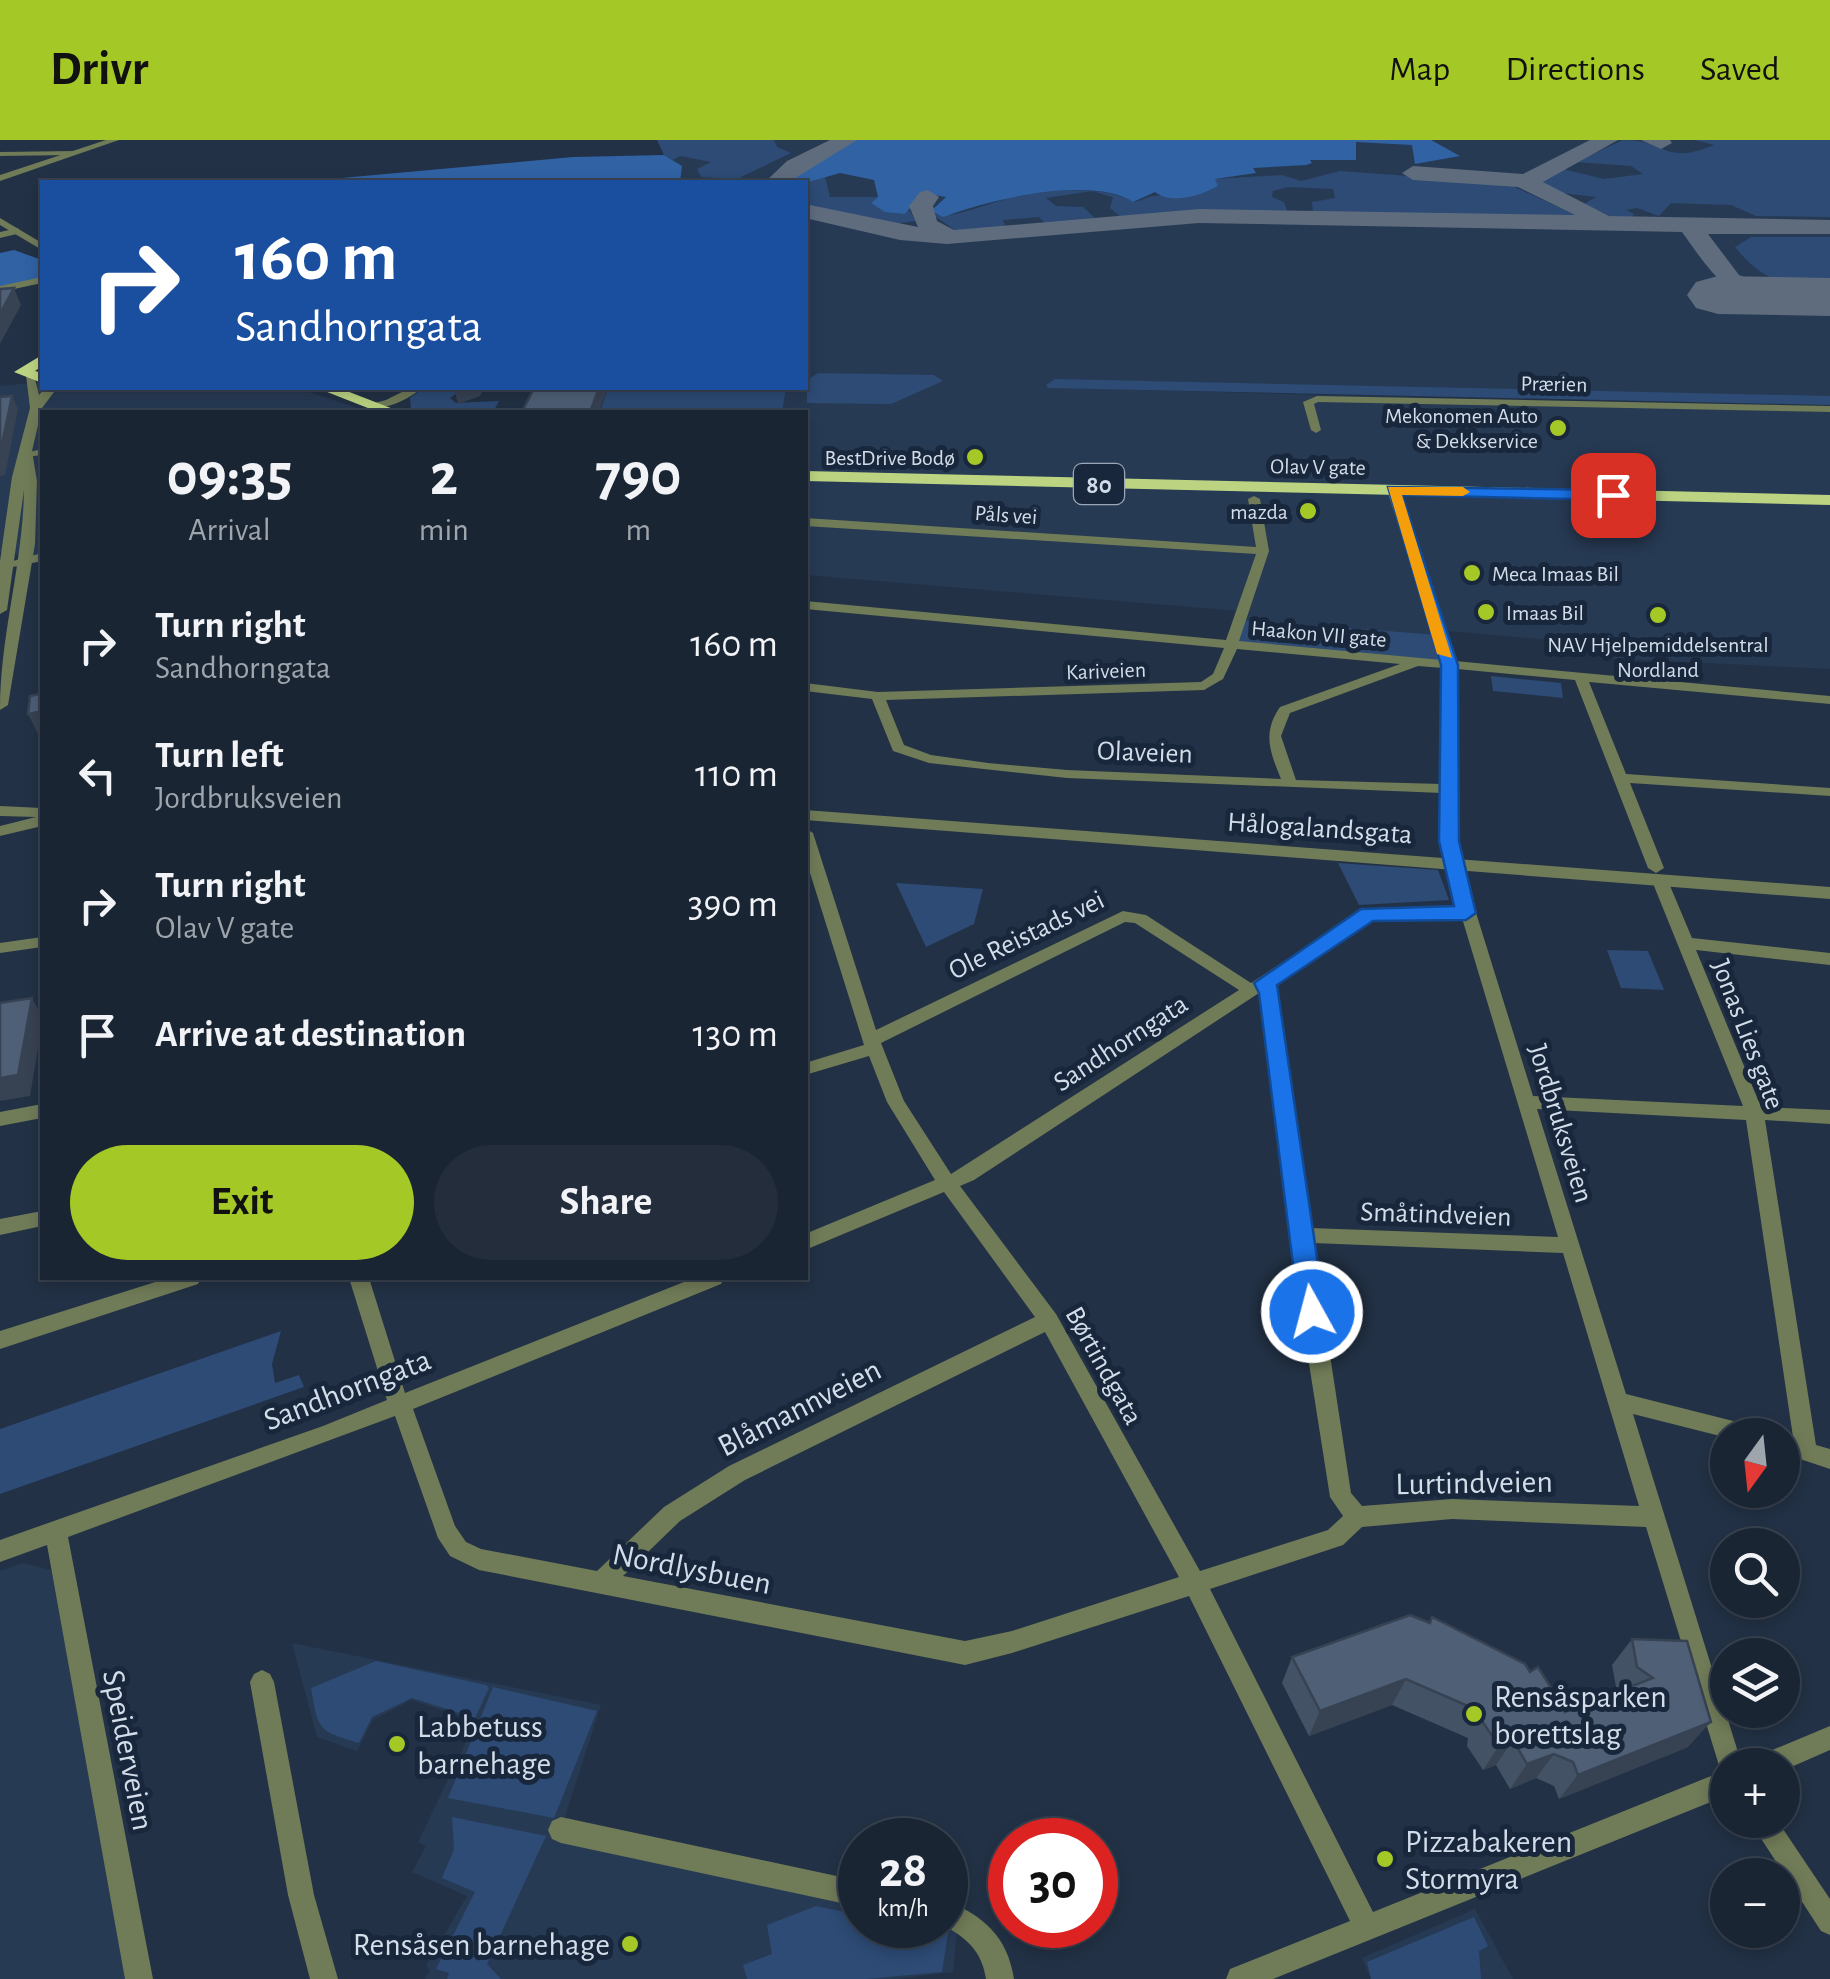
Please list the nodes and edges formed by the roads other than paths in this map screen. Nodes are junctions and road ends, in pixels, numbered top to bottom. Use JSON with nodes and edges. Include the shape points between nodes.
{"nodes":[{"id":1,"x":115,"y":140,"type":"edge"},
{"id":2,"x":70,"y":153,"type":"junction"},
{"id":3,"x":0,"y":154,"type":"edge"},
{"id":4,"x":3,"y":176,"type":"edge"},
{"id":5,"x":0,"y":221,"type":"edge"},
{"id":6,"x":18,"y":231,"type":"junction"},
{"id":7,"x":0,"y":234,"type":"edge"},
{"id":8,"x":40,"y":246,"type":"edge"},
{"id":9,"x":40,"y":280,"type":"edge"},
{"id":10,"x":0,"y":289,"type":"edge"},
{"id":11,"x":35,"y":367,"type":"edge"},
{"id":12,"x":2,"y":374,"type":"edge"},
{"id":13,"x":50,"y":390,"type":"edge"},
{"id":14,"x":331,"y":390,"type":"edge"},
{"id":15,"x":353,"y":390,"type":"edge"},
{"id":16,"x":413,"y":390,"type":"edge"},
{"id":17,"x":383,"y":404,"type":"edge"},
{"id":18,"x":36,"y":408,"type":"junction"},
{"id":19,"x":1830,"y":409,"type":"edge"},
{"id":20,"x":1316,"y":430,"type":"dead end"},
{"id":21,"x":35,"y":453,"type":"edge"},
{"id":22,"x":808,"y":476,"type":"edge"},
{"id":23,"x":1393,"y":490,"type":"junction"},
{"id":24,"x":1254,"y":499,"type":"dead end"},
{"id":25,"x":1830,"y":500,"type":"edge"},
{"id":26,"x":808,"y":522,"type":"edge"},
{"id":27,"x":1264,"y":551,"type":"junction"},
{"id":28,"x":40,"y":560,"type":"edge"},
{"id":29,"x":18,"y":563,"type":"junction"},
{"id":30,"x":808,"y":605,"type":"edge"},
{"id":31,"x":0,"y":610,"type":"edge"},
{"id":32,"x":1232,"y":646,"type":"junction"},
{"id":33,"x":1419,"y":662,"type":"junction"},
{"id":34,"x":1450,"y":665,"type":"junction"},
{"id":35,"x":1581,"y":678,"type":"junction"},
{"id":36,"x":808,"y":686,"type":"edge"},
{"id":37,"x":878,"y":696,"type":"junction"},
{"id":38,"x":1830,"y":700,"type":"edge"},
{"id":39,"x":0,"y":704,"type":"edge"},
{"id":40,"x":1619,"y":778,"type":"junction"},
{"id":41,"x":1289,"y":781,"type":"junction"},
{"id":42,"x":1448,"y":789,"type":"junction"},
{"id":43,"x":1830,"y":792,"type":"edge"},
{"id":44,"x":808,"y":803,"type":"edge"},
{"id":45,"x":40,"y":811,"type":"edge"},
{"id":46,"x":0,"y":812,"type":"edge"},
{"id":47,"x":808,"y":815,"type":"edge"},
{"id":48,"x":40,"y":821,"type":"edge"},
{"id":49,"x":0,"y":829,"type":"edge"},
{"id":50,"x":1452,"y":858,"type":"junction"},
{"id":51,"x":810,"y":872,"type":"edge"},
{"id":52,"x":1658,"y":874,"type":"junction"},
{"id":53,"x":1830,"y":880,"type":"edge"},
{"id":54,"x":1830,"y":893,"type":"edge"},
{"id":55,"x":1466,"y":913,"type":"junction"},
{"id":56,"x":40,"y":942,"type":"edge"},
{"id":57,"x":1683,"y":943,"type":"junction"},
{"id":58,"x":0,"y":948,"type":"edge"},
{"id":59,"x":1830,"y":958,"type":"edge"},
{"id":60,"x":1258,"y":987,"type":"junction"},
{"id":61,"x":873,"y":1044,"type":"junction"},
{"id":62,"x":808,"y":1068,"type":"edge"},
{"id":63,"x":1526,"y":1102,"type":"junction"},
{"id":64,"x":40,"y":1110,"type":"edge"},
{"id":65,"x":1754,"y":1111,"type":"junction"},
{"id":66,"x":1830,"y":1118,"type":"edge"},
{"id":67,"x":0,"y":1119,"type":"edge"},
{"id":68,"x":949,"y":1184,"type":"junction"},
{"id":69,"x":40,"y":1219,"type":"edge"},
{"id":70,"x":0,"y":1227,"type":"edge"},
{"id":71,"x":1302,"y":1235,"type":"junction"},
{"id":72,"x":808,"y":1241,"type":"edge"},
{"id":73,"x":1567,"y":1246,"type":"junction"},
{"id":74,"x":185,"y":1280,"type":"edge"},
{"id":75,"x":360,"y":1280,"type":"edge"},
{"id":76,"x":709,"y":1280,"type":"edge"},
{"id":77,"x":1049,"y":1320,"type":"junction"},
{"id":78,"x":0,"y":1340,"type":"edge"},
{"id":79,"x":1619,"y":1402,"type":"junction"},
{"id":80,"x":400,"y":1404,"type":"junction"},
{"id":81,"x":1710,"y":1424,"type":"edge"},
{"id":82,"x":1800,"y":1448,"type":"edge"},
{"id":83,"x":1806,"y":1449,"type":"junction"},
{"id":84,"x":1830,"y":1459,"type":"edge"},
{"id":85,"x":1357,"y":1517,"type":"junction"},
{"id":86,"x":1651,"y":1517,"type":"junction"},
{"id":87,"x":56,"y":1532,"type":"junction"},
{"id":88,"x":0,"y":1552,"type":"edge"},
{"id":89,"x":1194,"y":1582,"type":"junction"},
{"id":90,"x":600,"y":1583,"type":"junction"},
{"id":91,"x":262,"y":1682,"type":"dead end"},
{"id":92,"x":1830,"y":1738,"type":"edge"},
{"id":93,"x":1725,"y":1748,"type":"edge"},
{"id":94,"x":1800,"y":1751,"type":"edge"},
{"id":95,"x":1710,"y":1789,"type":"edge"},
{"id":96,"x":561,"y":1830,"type":"dead end"},
{"id":97,"x":1774,"y":1838,"type":"edge"},
{"id":98,"x":838,"y":1889,"type":"edge"},
{"id":99,"x":1830,"y":1922,"type":"edge"},
{"id":100,"x":968,"y":1924,"type":"edge"},
{"id":101,"x":1366,"y":1926,"type":"junction"},
{"id":102,"x":139,"y":1979,"type":"edge"},
{"id":103,"x":324,"y":1979,"type":"edge"},
{"id":104,"x":1000,"y":1979,"type":"edge"},
{"id":105,"x":1240,"y":1979,"type":"edge"}],
"edges":[{"from":1,"to":2,"type":"street"},
{"from":2,"to":3,"type":"street"},
{"from":2,"to":4,"type":"street"},
{"from":5,"to":6,"type":"street"},
{"from":6,"to":7,"type":"street"},
{"from":6,"to":8,"type":"street"},
{"from":9,"to":10,"type":"street"},
{"from":11,"to":12,"type":"highway"},
{"from":11,"to":18,"type":"street"},
{"from":13,"to":18,"type":"street"},
{"from":14,"to":17,"type":"highway"},
{"from":15,"to":17,"type":"highway"},
{"from":16,"to":17,"type":"street"},
{"from":18,"to":21,"type":"street"},
{"from":19,"to":20,"type":"street","name":"Prærien","via":[[1317,399],[1308,402]]},
{"from":21,"to":29,"type":"street"},
{"from":22,"to":23,"type":"highway","name":"Olav V gate","number":"80"},
{"from":23,"to":25,"type":"highway","name":"Olav V gate","number":"80"},
{"from":23,"to":34,"type":"street","name":"Jordbruksveien"},
{"from":24,"to":27,"type":"street","name":"Kariveien"},
{"from":26,"to":27,"type":"street","name":"Påls vei"},
{"from":27,"to":32,"type":"street","name":"Kariveien"},
{"from":28,"to":29,"type":"street"},
{"from":29,"to":31,"type":"street"},
{"from":29,"to":39,"type":"street"},
{"from":30,"to":32,"type":"street","name":"Haakon VII gate"},
{"from":32,"to":33,"type":"street","name":"Haakon VII gate"},
{"from":32,"to":37,"type":"street","name":"Kariveien","via":[[1218,676],[1204,686]]},
{"from":33,"to":34,"type":"street","name":"Haakon VII gate"},
{"from":33,"to":41,"type":"street","via":[[1285,710],[1272,734]]},
{"from":34,"to":35,"type":"street","name":"Haakon VII gate"},
{"from":34,"to":42,"type":"street","name":"Jordbruksveien"},
{"from":35,"to":38,"type":"street","name":"Haakon VII gate"},
{"from":35,"to":40,"type":"street","name":"Jonas Lies gate"},
{"from":36,"to":37,"type":"street","name":"Kariveien"},
{"from":37,"to":41,"type":"street","name":"Olaveien","via":[[898,748],[915,758],[1046,773]]},
{"from":40,"to":43,"type":"street"},
{"from":40,"to":52,"type":"street","name":"Jonas Lies gate"},
{"from":41,"to":42,"type":"street","name":"Olaveien"},
{"from":42,"to":50,"type":"street","name":"Jordbruksveien"},
{"from":44,"to":50,"type":"street","name":"Hålogalandsgata"},
{"from":45,"to":46,"type":"street"},
{"from":46,"to":49,"type":"street"},
{"from":47,"to":50,"type":"street","name":"Hålogalandsgata"},
{"from":48,"to":49,"type":"street"},
{"from":50,"to":52,"type":"street","name":"Hålogalandsgata"},
{"from":50,"to":55,"type":"street","name":"Jordbruksveien"},
{"from":51,"to":61,"type":"street","name":"Børtindgata"},
{"from":52,"to":53,"type":"street","name":"Hålogalandsgata"},
{"from":52,"to":54,"type":"street","name":"Hålogalandsgata"},
{"from":52,"to":57,"type":"street","name":"Jonas Lies gate"},
{"from":55,"to":60,"type":"street","name":"Sandhorngata","via":[[1369,914]]},
{"from":55,"to":63,"type":"street","name":"Jordbruksveien"},
{"from":56,"to":58,"type":"street"},
{"from":57,"to":59,"type":"street"},
{"from":57,"to":65,"type":"street","name":"Jonas Lies gate"},
{"from":60,"to":61,"type":"street","name":"Ole Reistads vei","via":[[1124,916]]},
{"from":60,"to":68,"type":"street","name":"Sandhorngata"},
{"from":60,"to":71,"type":"street","via":[[1270,993]]},
{"from":61,"to":62,"type":"street","name":"Ole Reistads vei"},
{"from":61,"to":68,"type":"street","name":"Børtindgata","via":[[896,1102]]},
{"from":63,"to":65,"type":"street"},
{"from":63,"to":73,"type":"street","name":"Jordbruksveien"},
{"from":64,"to":67,"type":"street"},
{"from":65,"to":66,"type":"street"},
{"from":65,"to":83,"type":"street","name":"Jonas Lies gate"},
{"from":68,"to":72,"type":"street","name":"Sandhorngata"},
{"from":68,"to":77,"type":"street","name":"Børtindgata"},
{"from":69,"to":70,"type":"street"},
{"from":71,"to":73,"type":"street","name":"Småtindveien"},
{"from":71,"to":85,"type":"street","via":[[1341,1497]]},
{"from":73,"to":79,"type":"street","name":"Jordbruksveien"},
{"from":74,"to":78,"type":"street"},
{"from":75,"to":80,"type":"street","name":"Nordlysbuen"},
{"from":76,"to":80,"type":"street","name":"Sandhorngata"},
{"from":77,"to":89,"type":"street","name":"Børtindgata"},
{"from":77,"to":90,"type":"street","name":"Blåmannveien","via":[[737,1473],[672,1514]]},
{"from":79,"to":81,"type":"street"},
{"from":79,"to":86,"type":"street","name":"Jordbruksveien"},
{"from":80,"to":87,"type":"street","name":"Sandhorngata"},
{"from":80,"to":90,"type":"street","name":"Nordlysbuen","via":[[458,1548],[478,1559]]},
{"from":82,"to":83,"type":"street"},
{"from":83,"to":84,"type":"street"},
{"from":85,"to":86,"type":"street","name":"Lurtindveien","via":[[1452,1509]]},
{"from":85,"to":89,"type":"street","name":"Lurtindveien","via":[[1335,1538]]},
{"from":86,"to":93,"type":"street","name":"Jordbruksveien"},
{"from":87,"to":88,"type":"street","name":"Sandhorngata"},
{"from":87,"to":102,"type":"street","name":"Speiderveien"},
{"from":89,"to":90,"type":"street","name":"Nordlysbuen","via":[[965,1653]]},
{"from":89,"to":101,"type":"street","name":"Børtindgata"},
{"from":91,"to":103,"type":"street","via":[[301,1895]]},
{"from":92,"to":94,"type":"street"},
{"from":95,"to":101,"type":"street"},
{"from":96,"to":98,"type":"street"},
{"from":97,"to":99,"type":"street"},
{"from":100,"to":104,"type":"street","via":[[986,1940]]},
{"from":101,"to":105,"type":"street"}]}
